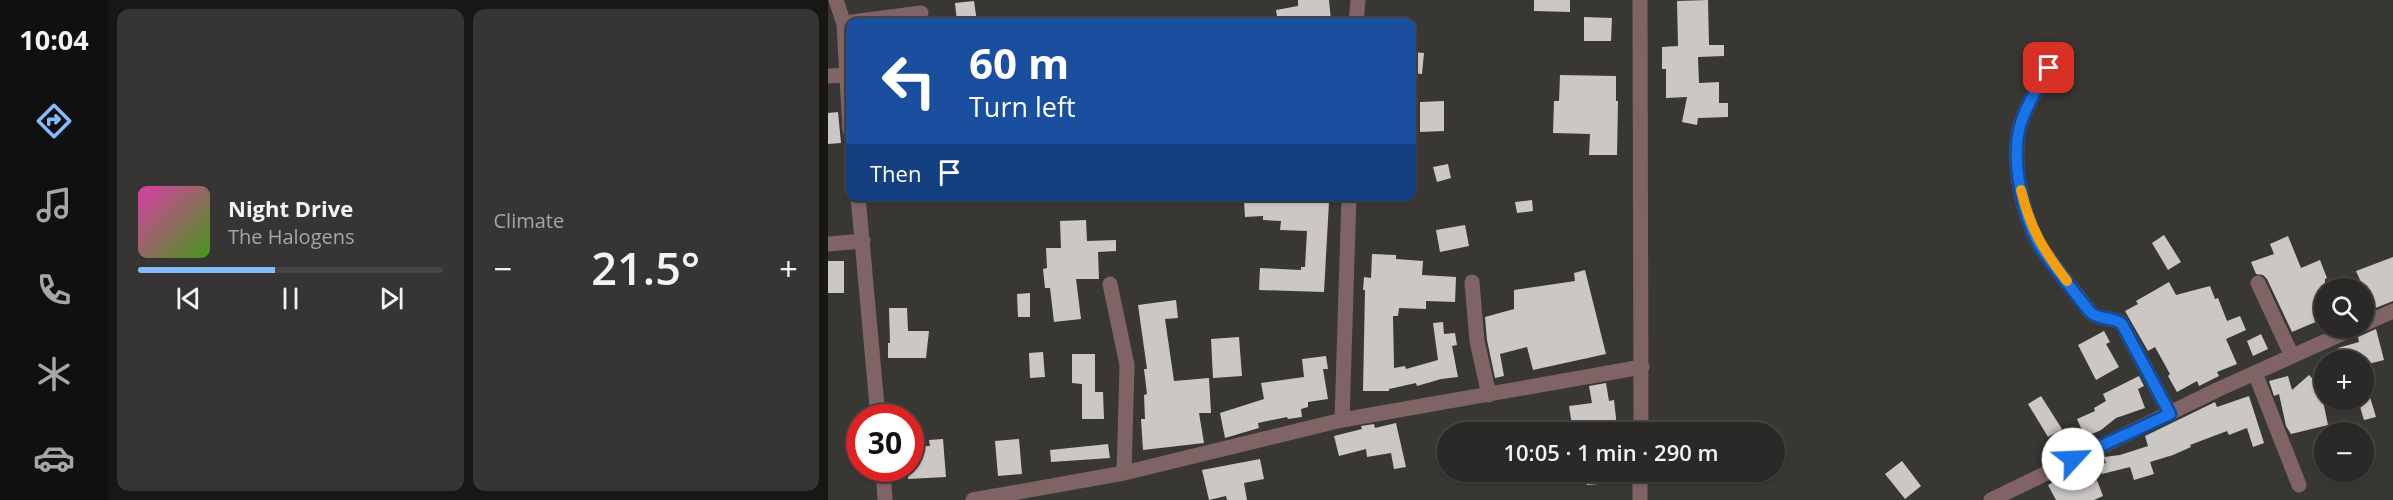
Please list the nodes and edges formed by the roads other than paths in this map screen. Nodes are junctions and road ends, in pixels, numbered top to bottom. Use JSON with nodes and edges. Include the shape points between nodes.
{"nodes":[{"id":1,"x":836,"y":0,"type":"edge"},
{"id":2,"x":1358,"y":0,"type":"edge"},
{"id":3,"x":1640,"y":0,"type":"edge"},
{"id":4,"x":921,"y":13,"type":"dead end"},
{"id":5,"x":846,"y":18,"type":"edge"},
{"id":6,"x":885,"y":18,"type":"edge"},
{"id":7,"x":1356,"y":18,"type":"edge"},
{"id":8,"x":2049,"y":68,"type":"dead end"},
{"id":9,"x":846,"y":75,"type":"edge"},
{"id":10,"x":828,"y":76,"type":"edge"},
{"id":11,"x":859,"y":201,"type":"edge"},
{"id":12,"x":1349,"y":201,"type":"edge"},
{"id":13,"x":863,"y":241,"type":"junction"},
{"id":14,"x":828,"y":244,"type":"edge"},
{"id":15,"x":1472,"y":282,"type":"dead end"},
{"id":16,"x":2258,"y":283,"type":"dead end"},
{"id":17,"x":1110,"y":284,"type":"dead end"},
{"id":18,"x":2393,"y":311,"type":"edge"},
{"id":19,"x":2374,"y":320,"type":"edge"},
{"id":20,"x":2332,"y":338,"type":"edge"},
{"id":21,"x":2292,"y":356,"type":"junction"},
{"id":22,"x":1642,"y":367,"type":"junction"},
{"id":23,"x":2255,"y":373,"type":"junction"},
{"id":24,"x":1489,"y":395,"type":"junction"},
{"id":25,"x":877,"y":404,"type":"edge"},
{"id":26,"x":2170,"y":414,"type":"junction"},
{"id":27,"x":1342,"y":420,"type":"junction"},
{"id":28,"x":1641,"y":422,"type":"edge"},
{"id":29,"x":1124,"y":473,"type":"junction"},
{"id":30,"x":884,"y":482,"type":"edge"},
{"id":31,"x":1640,"y":482,"type":"edge"},
{"id":32,"x":2299,"y":485,"type":"dead end"},
{"id":33,"x":1009,"y":497,"type":"edge"},
{"id":34,"x":885,"y":500,"type":"edge"},
{"id":35,"x":973,"y":500,"type":"edge"},
{"id":36,"x":1640,"y":500,"type":"edge"},
{"id":37,"x":1991,"y":500,"type":"edge"}],
"edges":[{"from":1,"to":5,"type":"street"},
{"from":2,"to":7,"type":"street"},
{"from":3,"to":22,"type":"street"},
{"from":4,"to":6,"type":"street"},
{"from":8,"to":26,"type":"street","via":[[2022,119],[2016,157],[2032,228],[2040,246],[2090,312],[2122,324]]},
{"from":9,"to":10,"type":"street"},
{"from":11,"to":13,"type":"street"},
{"from":12,"to":27,"type":"street"},
{"from":13,"to":14,"type":"street"},
{"from":13,"to":25,"type":"street"},
{"from":15,"to":24,"type":"street","via":[[1477,341]]},
{"from":16,"to":21,"type":"street"},
{"from":17,"to":29,"type":"street","via":[[1127,365]]},
{"from":18,"to":19,"type":"street"},
{"from":20,"to":21,"type":"street"},
{"from":21,"to":23,"type":"street"},
{"from":22,"to":24,"type":"street"},
{"from":22,"to":28,"type":"street"},
{"from":23,"to":26,"type":"street"},
{"from":23,"to":32,"type":"street"},
{"from":24,"to":27,"type":"street"},
{"from":26,"to":37,"type":"street"},
{"from":27,"to":29,"type":"street"},
{"from":29,"to":33,"type":"street"},
{"from":30,"to":34,"type":"street"},
{"from":31,"to":36,"type":"street"},
{"from":33,"to":35,"type":"street"}]}
